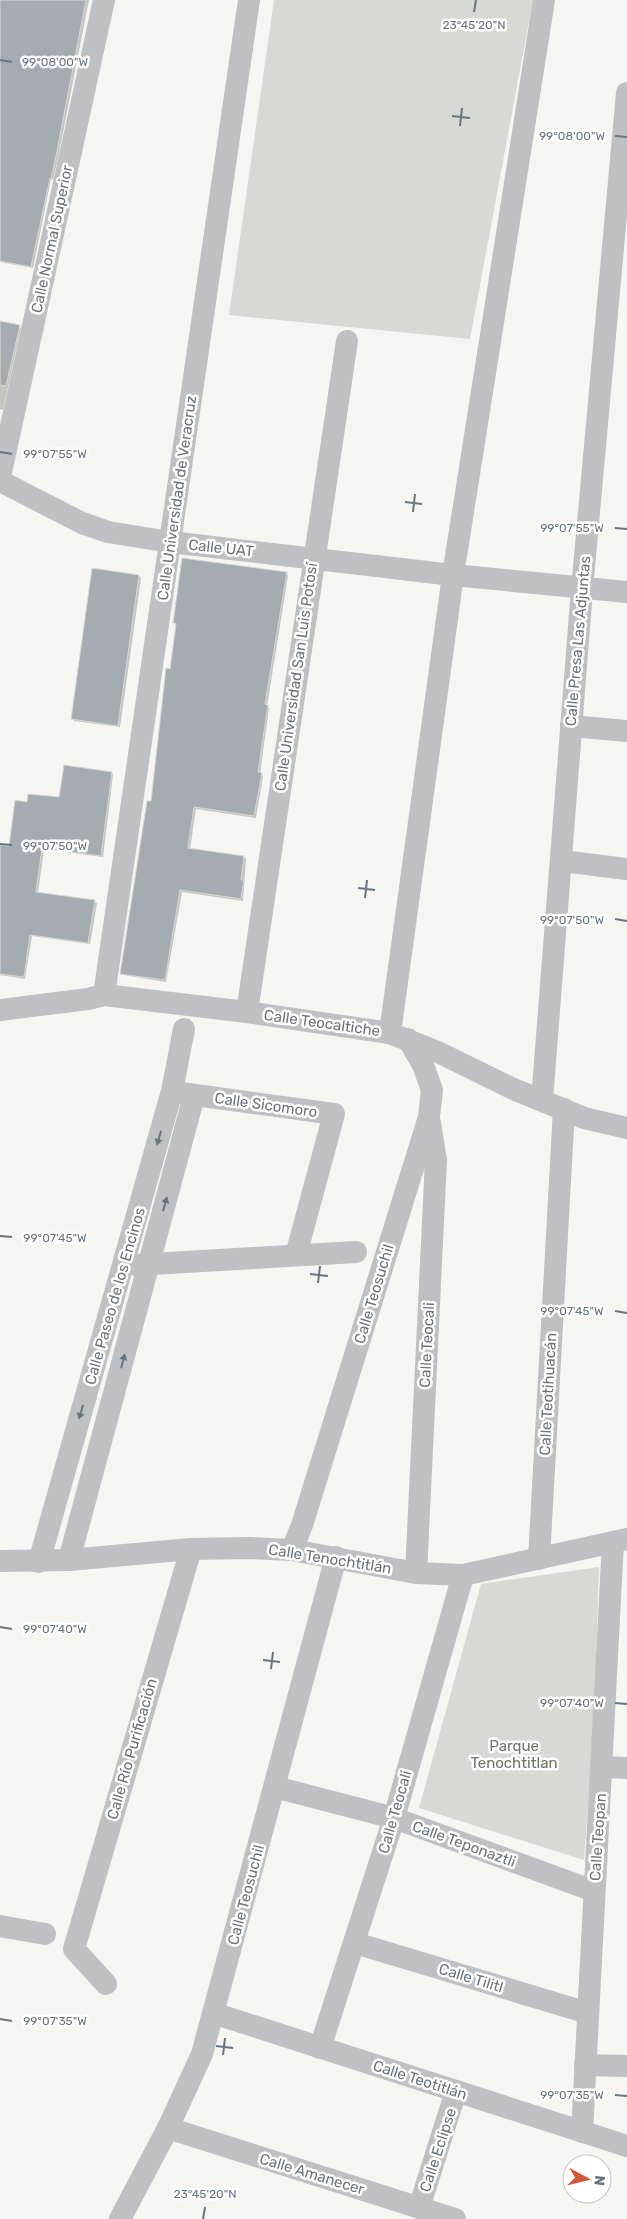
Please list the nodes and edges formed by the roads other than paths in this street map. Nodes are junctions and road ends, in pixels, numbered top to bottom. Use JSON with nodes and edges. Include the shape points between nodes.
{"nodes":[{"id":1,"x":104,"y":0,"type":"edge"},
{"id":2,"x":249,"y":0,"type":"edge"},
{"id":3,"x":544,"y":0,"type":"edge"},
{"id":4,"x":627,"y":93,"type":"edge"},
{"id":5,"x":622,"y":205,"type":"edge"},
{"id":6,"x":347,"y":342,"type":"dead end"},
{"id":7,"x":0,"y":479,"type":"edge"},
{"id":8,"x":170,"y":542,"type":"junction"},
{"id":9,"x":313,"y":558,"type":"junction"},
{"id":10,"x":454,"y":575,"type":"junction"},
{"id":11,"x":582,"y":589,"type":"junction"},
{"id":12,"x":627,"y":592,"type":"edge"},
{"id":13,"x":571,"y":726,"type":"junction"},
{"id":14,"x":627,"y":731,"type":"edge"},
{"id":15,"x":562,"y":861,"type":"junction"},
{"id":16,"x":627,"y":869,"type":"edge"},
{"id":17,"x":104,"y":995,"type":"junction"},
{"id":18,"x":0,"y":1010,"type":"edge"},
{"id":19,"x":247,"y":1012,"type":"junction"},
{"id":20,"x":184,"y":1029,"type":"dead end"},
{"id":21,"x":399,"y":1036,"type":"junction"},
{"id":22,"x":172,"y":1091,"type":"junction"},
{"id":23,"x":194,"y":1096,"type":"junction"},
{"id":24,"x":542,"y":1100,"type":"junction"},
{"id":25,"x":564,"y":1109,"type":"junction"},
{"id":26,"x":429,"y":1117,"type":"junction"},
{"id":27,"x":627,"y":1128,"type":"edge"},
{"id":28,"x":356,"y":1252,"type":"dead end"},
{"id":29,"x":296,"y":1255,"type":"junction"},
{"id":30,"x":149,"y":1263,"type":"junction"},
{"id":31,"x":123,"y":1267,"type":"junction"},
{"id":32,"x":58,"y":1495,"type":"junction"},
{"id":33,"x":85,"y":1502,"type":"junction"},
{"id":34,"x":620,"y":1541,"type":"edge"},
{"id":35,"x":191,"y":1549,"type":"junction"},
{"id":36,"x":292,"y":1550,"type":"junction"},
{"id":37,"x":336,"y":1556,"type":"junction"},
{"id":38,"x":538,"y":1559,"type":"junction"},
{"id":39,"x":69,"y":1560,"type":"junction"},
{"id":40,"x":0,"y":1561,"type":"edge"},
{"id":41,"x":39,"y":1562,"type":"junction"},
{"id":42,"x":416,"y":1573,"type":"junction"},
{"id":43,"x":463,"y":1575,"type":"junction"},
{"id":44,"x":603,"y":1767,"type":"junction"},
{"id":45,"x":627,"y":1768,"type":"edge"},
{"id":46,"x":275,"y":1786,"type":"junction"},
{"id":47,"x":394,"y":1818,"type":"junction"},
{"id":48,"x":594,"y":1891,"type":"junction"},
{"id":49,"x":0,"y":1926,"type":"edge"},
{"id":50,"x":45,"y":1934,"type":"dead end"},
{"id":51,"x":355,"y":1943,"type":"junction"},
{"id":52,"x":106,"y":1984,"type":"dead end"},
{"id":53,"x":588,"y":2012,"type":"junction"},
{"id":54,"x":213,"y":2013,"type":"junction"},
{"id":55,"x":320,"y":2048,"type":"junction"},
{"id":56,"x":585,"y":2065,"type":"junction"},
{"id":57,"x":627,"y":2066,"type":"edge"},
{"id":58,"x":456,"y":2092,"type":"junction"},
{"id":59,"x":168,"y":2128,"type":"junction"},
{"id":60,"x":582,"y":2132,"type":"junction"},
{"id":61,"x":627,"y":2146,"type":"edge"},
{"id":62,"x":419,"y":2208,"type":"junction"},
{"id":63,"x":120,"y":2219,"type":"edge"},
{"id":64,"x":455,"y":2219,"type":"edge"}],
"edges":[{"from":1,"to":7,"type":"street","name":"Calle Normal Superior"},
{"from":2,"to":8,"type":"street","name":"Calle Universidad de Veracruz"},
{"from":3,"to":10,"type":"street"},
{"from":4,"to":5,"type":"street","name":"Calle Presa Las Adjuntas"},
{"from":5,"to":11,"type":"street","name":"Calle Presa Las Adjuntas"},
{"from":6,"to":9,"type":"street","name":"Calle Universidad San Luis Potosí"},
{"from":7,"to":8,"type":"street","name":"Calle UAT","via":[[95,529]]},
{"from":8,"to":9,"type":"street","name":"Calle UAT"},
{"from":8,"to":17,"type":"street","name":"Calle Universidad de Veracruz"},
{"from":9,"to":10,"type":"street","name":"Calle UAT"},
{"from":9,"to":19,"type":"street","name":"Calle Universidad San Luis Potosí"},
{"from":10,"to":11,"type":"street","name":"Calle UAT"},
{"from":10,"to":21,"type":"street"},
{"from":11,"to":12,"type":"street","name":"Calle UAT"},
{"from":11,"to":13,"type":"street","name":"Calle Presa Las Adjuntas"},
{"from":13,"to":14,"type":"street"},
{"from":13,"to":15,"type":"street","name":"Calle Presa Las Adjuntas"},
{"from":15,"to":16,"type":"street"},
{"from":15,"to":24,"type":"street","name":"Calle Presa Las Adjuntas"},
{"from":17,"to":18,"type":"street","name":"Calle Teocaltiche"},
{"from":17,"to":19,"type":"street","name":"Calle Teocaltiche"},
{"from":19,"to":21,"type":"street","name":"Calle Teocaltiche"},
{"from":20,"to":22,"type":"street","name":"Calle Paseo de los Encinos"},
{"from":21,"to":24,"type":"street","name":"Calle Teocaltiche"},
{"from":21,"to":26,"type":"street","name":"Calle Teosuchil","via":[[423,1065],[432,1090]]},
{"from":22,"to":23,"type":"street","name":"Calle Sicomoro"},
{"from":22,"to":31,"type":"street","name":"Calle Paseo de los Encinos","one_way":true},
{"from":23,"to":29,"type":"street","name":"Calle Sicomoro","via":[[334,1114]]},
{"from":30,"to":23,"type":"street","name":"Calle Paseo de los Encinos","one_way":true},
{"from":24,"to":25,"type":"street","name":"Calle Teocaltiche"},
{"from":25,"to":27,"type":"street","name":"Calle Teocaltiche","via":[[584,1118]]},
{"from":25,"to":38,"type":"street","name":"Calle Teotihuacán"},
{"from":26,"to":36,"type":"street","name":"Calle Teosuchil"},
{"from":26,"to":42,"type":"street","name":"Calle Teocali","via":[[436,1160]]},
{"from":28,"to":29,"type":"street"},
{"from":29,"to":30,"type":"street"},
{"from":30,"to":31,"type":"street"},
{"from":33,"to":30,"type":"street","name":"Calle Paseo de los Encinos","one_way":true},
{"from":31,"to":32,"type":"street","name":"Calle Paseo de los Encinos","one_way":true},
{"from":32,"to":33,"type":"street"},
{"from":32,"to":41,"type":"street","name":"Calle Paseo de los Encinos"},
{"from":33,"to":39,"type":"street","name":"Calle Paseo de los Encinos"},
{"from":34,"to":38,"type":"street","name":"Calle Tenochtitlán"},
{"from":34,"to":44,"type":"street","name":"Calle Teopan"},
{"from":35,"to":36,"type":"street","name":"Calle Tenochtitlán"},
{"from":35,"to":39,"type":"street","name":"Calle Tenochtitlán"},
{"from":35,"to":52,"type":"street","name":"Calle Río Purificación","via":[[74,1949]]},
{"from":36,"to":37,"type":"street","name":"Calle Tenochtitlán"},
{"from":37,"to":42,"type":"street","name":"Calle Tenochtitlán"},
{"from":37,"to":46,"type":"street","name":"Calle Teosuchil"},
{"from":38,"to":43,"type":"street","name":"Calle Tenochtitlán"},
{"from":39,"to":41,"type":"street","name":"Calle Tenochtitlán"},
{"from":40,"to":41,"type":"street","name":"Calle Tenochtitlán"},
{"from":42,"to":43,"type":"street","name":"Calle Tenochtitlán"},
{"from":43,"to":47,"type":"street","name":"Calle Teocali"},
{"from":44,"to":45,"type":"street"},
{"from":44,"to":48,"type":"street","name":"Calle Teopan"},
{"from":46,"to":47,"type":"street","name":"Calle Teponaztli"},
{"from":46,"to":54,"type":"street","name":"Calle Teosuchil"},
{"from":47,"to":48,"type":"street","name":"Calle Teponaztli"},
{"from":47,"to":51,"type":"street","name":"Calle Teocali"},
{"from":48,"to":53,"type":"street","name":"Calle Teopan"},
{"from":49,"to":50,"type":"street"},
{"from":51,"to":53,"type":"street","name":"Calle Tilitl"},
{"from":51,"to":55,"type":"street","name":"Calle Teocali"},
{"from":53,"to":56,"type":"street","name":"Calle Teopan"},
{"from":54,"to":55,"type":"street","name":"Calle Teotitlán"},
{"from":54,"to":59,"type":"street","name":"Calle Teosuchil","via":[[202,2054]]},
{"from":55,"to":58,"type":"street","name":"Calle Teotitlán"},
{"from":56,"to":57,"type":"street"},
{"from":56,"to":60,"type":"street","name":"Calle Teopan"},
{"from":58,"to":60,"type":"street","name":"Calle Teotitlán"},
{"from":58,"to":62,"type":"street","name":"Calle Eclipse"},
{"from":59,"to":62,"type":"street","name":"Calle Amanecer"},
{"from":59,"to":63,"type":"street","name":"Calle Teosuchil"},
{"from":60,"to":61,"type":"street","name":"Calle Teotitlán"},
{"from":62,"to":64,"type":"street","name":"Calle Amanecer"}]}
